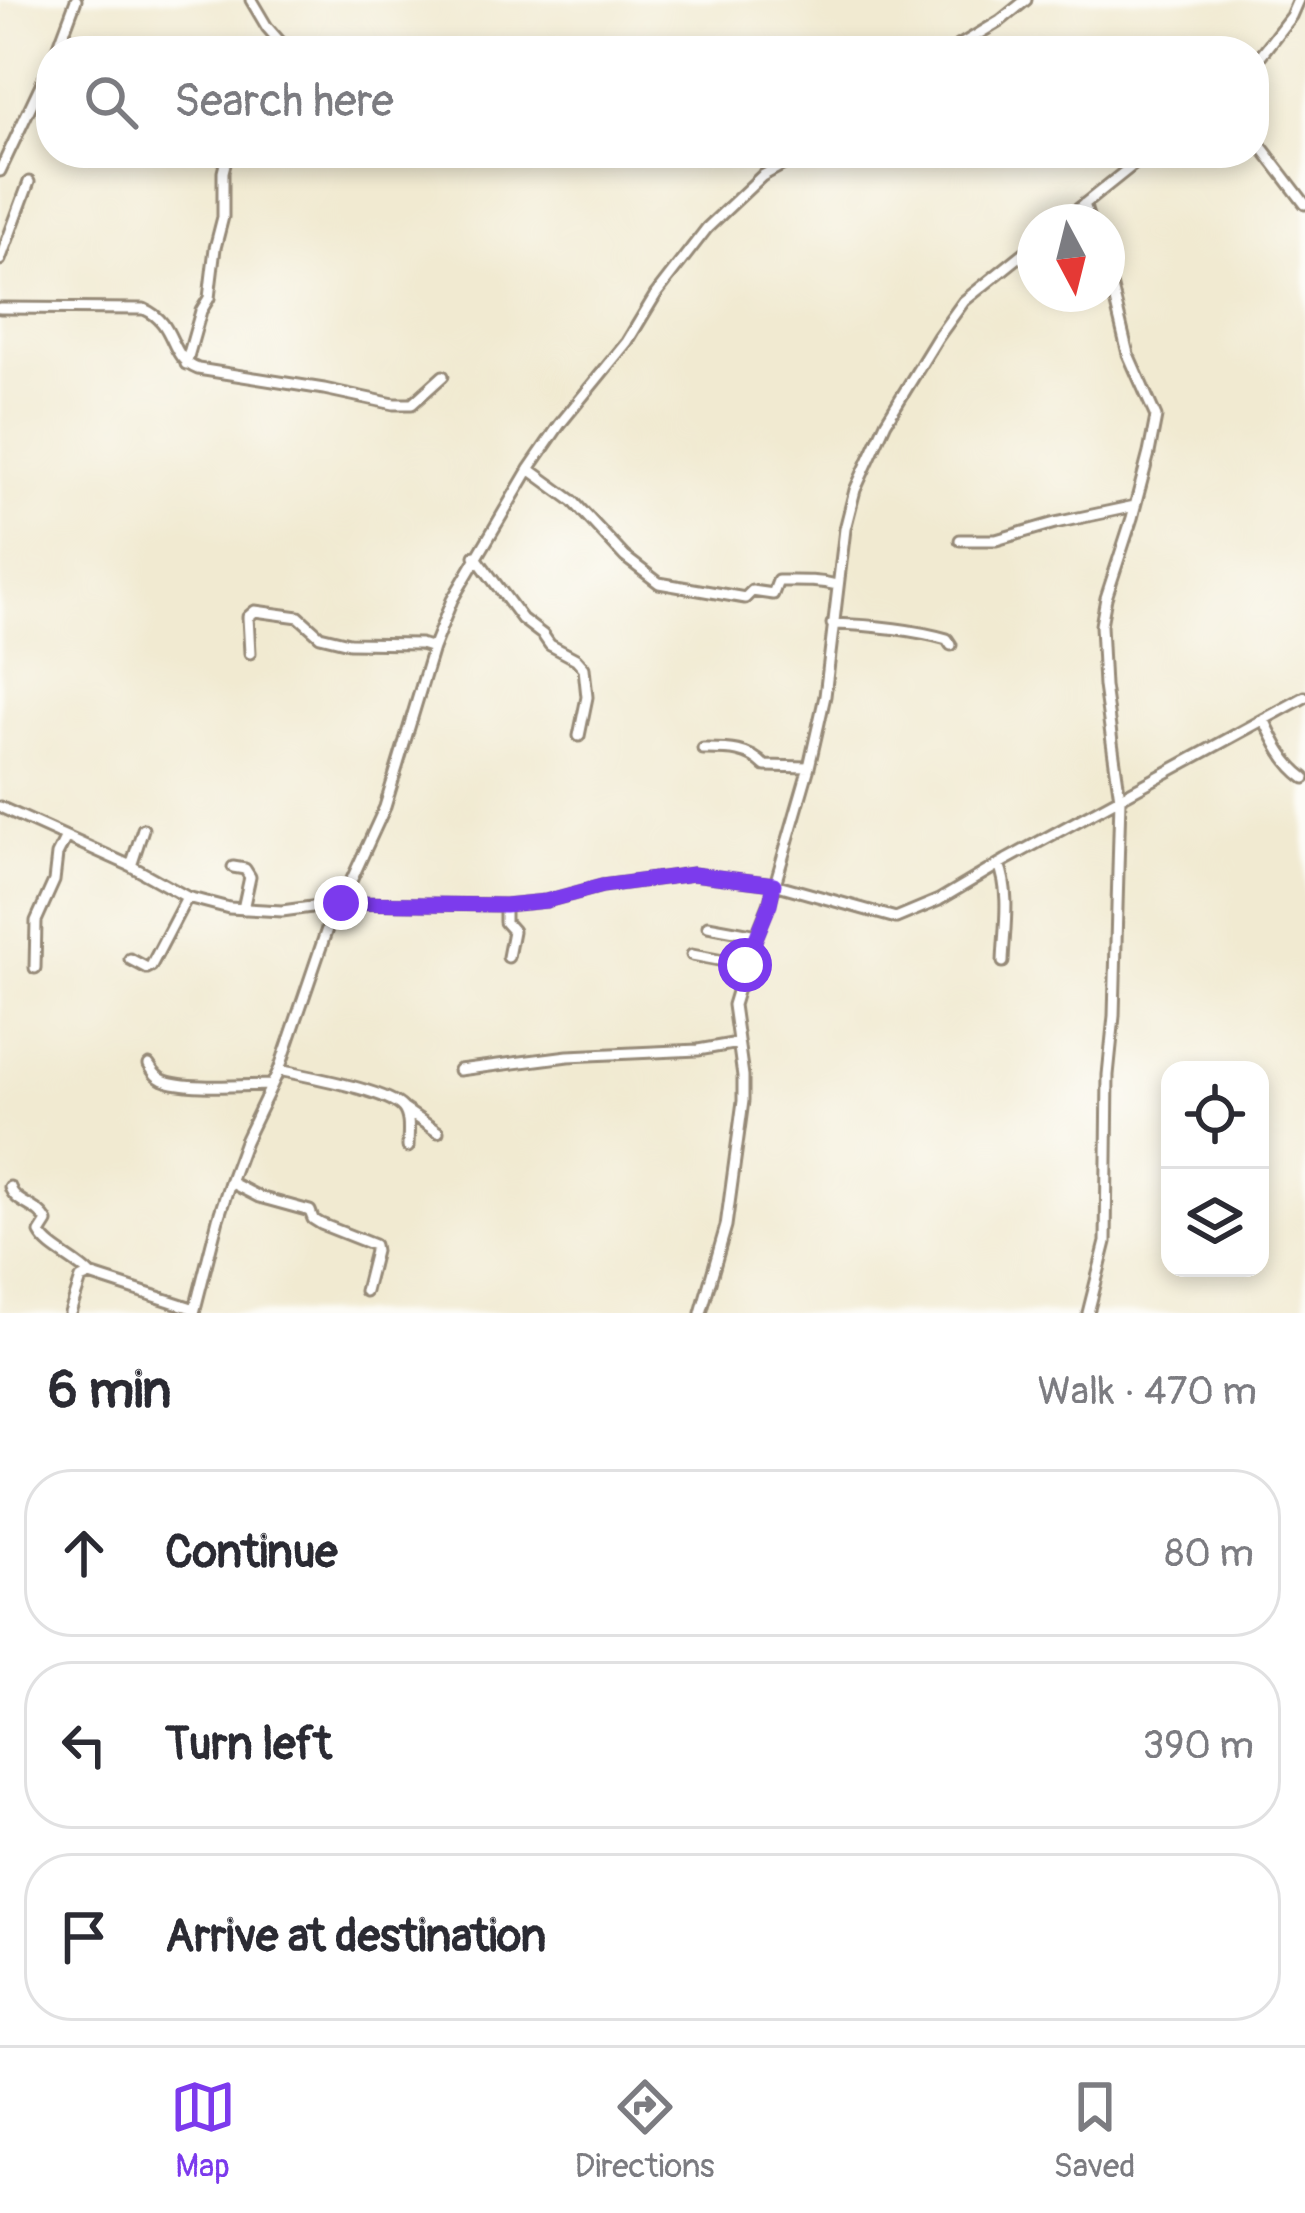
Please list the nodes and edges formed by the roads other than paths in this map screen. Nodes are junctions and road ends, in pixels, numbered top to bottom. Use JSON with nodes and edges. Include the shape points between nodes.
{"nodes":[{"id":1,"x":76,"y":0,"type":"edge"},
{"id":2,"x":251,"y":0,"type":"edge"},
{"id":3,"x":1026,"y":0,"type":"edge"},
{"id":4,"x":1298,"y":0,"type":"edge"},
{"id":5,"x":63,"y":36,"type":"edge"},
{"id":6,"x":275,"y":36,"type":"edge"},
{"id":7,"x":975,"y":36,"type":"edge"},
{"id":8,"x":1269,"y":45,"type":"edge"},
{"id":9,"x":36,"y":94,"type":"edge"},
{"id":10,"x":1269,"y":157,"type":"edge"},
{"id":11,"x":1,"y":166,"type":"edge"},
{"id":12,"x":225,"y":168,"type":"edge"},
{"id":13,"x":777,"y":168,"type":"edge"},
{"id":14,"x":1129,"y":168,"type":"edge"},
{"id":15,"x":28,"y":182,"type":"dead end"},
{"id":16,"x":1084,"y":204,"type":"edge"},
{"id":17,"x":1305,"y":204,"type":"edge"},
{"id":18,"x":1017,"y":258,"type":"edge"},
{"id":19,"x":0,"y":260,"type":"edge"},
{"id":20,"x":0,"y":308,"type":"edge"},
{"id":21,"x":1117,"y":312,"type":"edge"},
{"id":22,"x":187,"y":364,"type":"junction"},
{"id":23,"x":443,"y":376,"type":"dead end"},
{"id":24,"x":529,"y":469,"type":"junction"},
{"id":25,"x":1135,"y":506,"type":"junction"},
{"id":26,"x":960,"y":540,"type":"dead end"},
{"id":27,"x":475,"y":556,"type":"junction"},
{"id":28,"x":837,"y":585,"type":"junction"},
{"id":29,"x":832,"y":624,"type":"junction"},
{"id":30,"x":951,"y":645,"type":"dead end"},
{"id":31,"x":433,"y":647,"type":"junction"},
{"id":32,"x":250,"y":653,"type":"dead end"},
{"id":33,"x":1305,"y":697,"type":"edge"},
{"id":34,"x":1264,"y":719,"type":"junction"},
{"id":35,"x":579,"y":736,"type":"dead end"},
{"id":36,"x":703,"y":749,"type":"dead end"},
{"id":37,"x":809,"y":767,"type":"junction"},
{"id":38,"x":1305,"y":778,"type":"edge"},
{"id":39,"x":1120,"y":798,"type":"junction"},
{"id":40,"x":0,"y":807,"type":"edge"},
{"id":41,"x":143,"y":829,"type":"dead end"},
{"id":42,"x":66,"y":837,"type":"junction"},
{"id":43,"x":999,"y":864,"type":"junction"},
{"id":44,"x":131,"y":866,"type":"junction"},
{"id":45,"x":233,"y":867,"type":"dead end"},
{"id":46,"x":774,"y":884,"type":"junction"},
{"id":47,"x":187,"y":897,"type":"junction"},
{"id":48,"x":341,"y":903,"type":"junction"},
{"id":49,"x":505,"y":905,"type":"junction"},
{"id":50,"x":243,"y":909,"type":"junction"},
{"id":51,"x":707,"y":926,"type":"dead end"},
{"id":52,"x":757,"y":935,"type":"junction"},
{"id":53,"x":692,"y":955,"type":"dead end"},
{"id":54,"x":508,"y":957,"type":"dead end"},
{"id":55,"x":130,"y":959,"type":"dead end"},
{"id":56,"x":1003,"y":962,"type":"dead end"},
{"id":57,"x":745,"y":965,"type":"junction"},
{"id":58,"x":34,"y":968,"type":"dead end"},
{"id":59,"x":738,"y":1043,"type":"junction"},
{"id":60,"x":149,"y":1065,"type":"dead end"},
{"id":61,"x":279,"y":1070,"type":"junction"},
{"id":62,"x":460,"y":1070,"type":"dead end"},
{"id":63,"x":272,"y":1085,"type":"junction"},
{"id":64,"x":404,"y":1109,"type":"junction"},
{"id":65,"x":438,"y":1132,"type":"dead end"},
{"id":66,"x":408,"y":1147,"type":"dead end"},
{"id":67,"x":230,"y":1182,"type":"junction"},
{"id":68,"x":10,"y":1187,"type":"dead end"},
{"id":69,"x":90,"y":1275,"type":"junction"},
{"id":70,"x":365,"y":1291,"type":"dead end"},
{"id":71,"x":195,"y":1311,"type":"edge"},
{"id":72,"x":70,"y":1313,"type":"edge"},
{"id":73,"x":701,"y":1313,"type":"edge"},
{"id":74,"x":1088,"y":1313,"type":"edge"}],
"edges":[{"from":1,"to":5,"type":"street"},
{"from":2,"to":6,"type":"street"},
{"from":3,"to":7,"type":"street"},
{"from":4,"to":8,"type":"street"},
{"from":9,"to":11,"type":"street"},
{"from":10,"to":17,"type":"street"},
{"from":12,"to":22,"type":"street","via":[[209,298]]},
{"from":13,"to":24,"type":"street","via":[[707,228]]},
{"from":14,"to":16,"type":"street"},
{"from":15,"to":19,"type":"street"},
{"from":18,"to":28,"type":"street","via":[[964,301],[886,422],[855,490]]},
{"from":20,"to":22,"type":"street","via":[[144,309],[161,318]]},
{"from":21,"to":25,"type":"street","via":[[1156,417]]},
{"from":22,"to":23,"type":"street","via":[[405,405]]},
{"from":24,"to":27,"type":"street"},
{"from":24,"to":28,"type":"street","via":[[659,583],[745,598],[772,594],[778,581]]},
{"from":25,"to":26,"type":"street"},
{"from":25,"to":39,"type":"street","via":[[1101,625]]},
{"from":27,"to":31,"type":"street"},
{"from":27,"to":35,"type":"street","via":[[522,619],[584,668]]},
{"from":28,"to":29,"type":"street"},
{"from":29,"to":30,"type":"street"},
{"from":29,"to":37,"type":"street"},
{"from":31,"to":32,"type":"street","via":[[349,643],[320,636],[299,617],[255,611],[248,617]]},
{"from":31,"to":48,"type":"street","via":[[385,806]]},
{"from":33,"to":34,"type":"street"},
{"from":34,"to":38,"type":"street"},
{"from":34,"to":39,"type":"street"},
{"from":36,"to":37,"type":"street","via":[[744,752],[765,766]]},
{"from":37,"to":46,"type":"street"},
{"from":39,"to":43,"type":"street"},
{"from":39,"to":74,"type":"street","via":[[1106,1242]]},
{"from":40,"to":42,"type":"street"},
{"from":41,"to":44,"type":"street"},
{"from":42,"to":44,"type":"street"},
{"from":42,"to":58,"type":"street","via":[[36,921]]},
{"from":43,"to":46,"type":"street","via":[[896,918]]},
{"from":43,"to":56,"type":"street","via":[[1006,880]]},
{"from":44,"to":47,"type":"street"},
{"from":45,"to":50,"type":"street","via":[[250,877]]},
{"from":46,"to":49,"type":"street","via":[[668,875]]},
{"from":46,"to":52,"type":"street"},
{"from":47,"to":50,"type":"street"},
{"from":47,"to":55,"type":"street","via":[[151,966]]},
{"from":48,"to":49,"type":"street"},
{"from":48,"to":50,"type":"street"},
{"from":48,"to":61,"type":"street"},
{"from":49,"to":54,"type":"street","via":[[513,931]]},
{"from":51,"to":52,"type":"street"},
{"from":52,"to":57,"type":"street"},
{"from":53,"to":57,"type":"street"},
{"from":57,"to":59,"type":"street","via":[[733,1005]]},
{"from":59,"to":62,"type":"street"},
{"from":59,"to":73,"type":"street","via":[[736,1160]]},
{"from":60,"to":63,"type":"street","via":[[165,1081]]},
{"from":61,"to":63,"type":"street"},
{"from":61,"to":64,"type":"street","via":[[367,1091]]},
{"from":63,"to":67,"type":"street"},
{"from":64,"to":65,"type":"street"},
{"from":64,"to":66,"type":"street"},
{"from":67,"to":70,"type":"street","via":[[374,1245]]},
{"from":67,"to":71,"type":"street"},
{"from":68,"to":69,"type":"street","via":[[45,1216],[43,1240]]},
{"from":69,"to":71,"type":"street"},
{"from":69,"to":72,"type":"street","via":[[81,1279]]}]}
